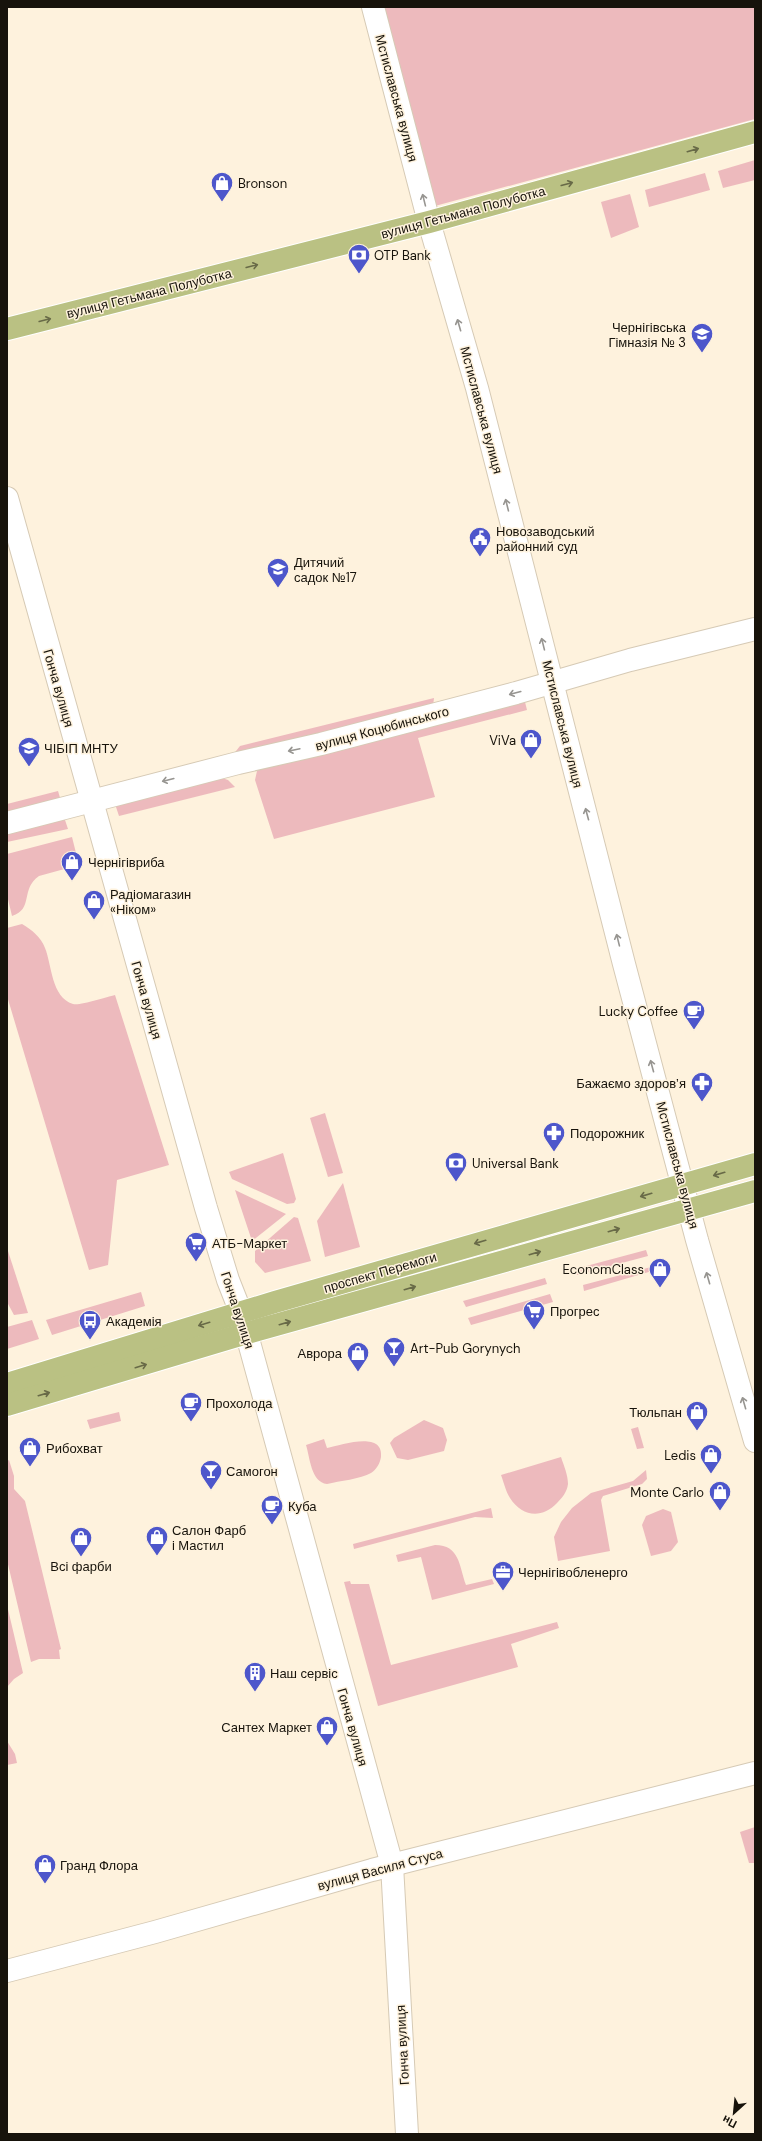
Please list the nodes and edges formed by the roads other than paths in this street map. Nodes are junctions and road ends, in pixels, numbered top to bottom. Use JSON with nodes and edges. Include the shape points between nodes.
{"nodes":[{"id":1,"x":373,"y":7,"type":"edge"},
{"id":2,"x":755,"y":132,"type":"edge"},
{"id":3,"x":430,"y":222,"type":"junction"},
{"id":4,"x":7,"y":329,"type":"edge"},
{"id":5,"x":7,"y":498,"type":"edge"},
{"id":6,"x":755,"y":629,"type":"edge"},
{"id":7,"x":552,"y":682,"type":"junction"},
{"id":8,"x":91,"y":801,"type":"junction"},
{"id":9,"x":7,"y":823,"type":"edge"},
{"id":10,"x":755,"y":1164,"type":"edge"},
{"id":11,"x":683,"y":1185,"type":"junction"},
{"id":12,"x":755,"y":1191,"type":"edge"},
{"id":13,"x":689,"y":1209,"type":"junction"},
{"id":14,"x":244,"y":1323,"type":"junction"},
{"id":15,"x":7,"y":1384,"type":"edge"},
{"id":16,"x":7,"y":1405,"type":"edge"},
{"id":17,"x":755,"y":1440,"type":"edge"},
{"id":18,"x":755,"y":1773,"type":"edge"},
{"id":19,"x":392,"y":1865,"type":"junction"},
{"id":20,"x":7,"y":1971,"type":"edge"},
{"id":21,"x":407,"y":2134,"type":"edge"}],
"edges":[{"from":3,"to":1,"type":"street","name":"Мстиславська вулиця","one_way":true},
{"from":3,"to":2,"type":"main road","name":"вулиця Гетьмана Полуботка","one_way":true},
{"from":4,"to":3,"type":"main road","name":"вулиця Гетьмана Полуботка","one_way":true},
{"from":7,"to":3,"type":"street","name":"Мстиславська вулиця","one_way":true,"via":[[477,388]]},
{"from":5,"to":8,"type":"street","name":"Гонча вулиця"},
{"from":6,"to":7,"type":"street","name":"вулиця Коцюбинського"},
{"from":7,"to":8,"type":"street","name":"вулиця Коцюбинського","one_way":true,"via":[[321,744]]},
{"from":11,"to":7,"type":"street","name":"Мстиславська вулиця","one_way":true},
{"from":8,"to":9,"type":"street","name":"вулиця Коцюбинського"},
{"from":8,"to":14,"type":"street","name":"Гонча вулиця","via":[[206,1208]]},
{"from":10,"to":11,"type":"main road","name":"проспект Перемоги","one_way":true},
{"from":11,"to":13,"type":"street","name":"Мстиславська вулиця"},
{"from":11,"to":14,"type":"main road","name":"проспект Перемоги","one_way":true},
{"from":12,"to":13,"type":"main road","name":"проспект Перемоги"},
{"from":14,"to":13,"type":"main road","name":"проспект Перемоги","one_way":true},
{"from":17,"to":13,"type":"street","name":"Мстиславська вулиця","one_way":true},
{"from":14,"to":15,"type":"main road","name":"проспект Перемоги","one_way":true},
{"from":16,"to":14,"type":"main road","name":"проспект Перемоги","one_way":true},
{"from":14,"to":19,"type":"street","name":"Гонча вулиця"},
{"from":18,"to":19,"type":"street","name":"вулиця Василя Стуса"},
{"from":19,"to":20,"type":"street","name":"вулиця Василя Стуса"},
{"from":19,"to":21,"type":"street","name":"Гонча вулиця"}]}
